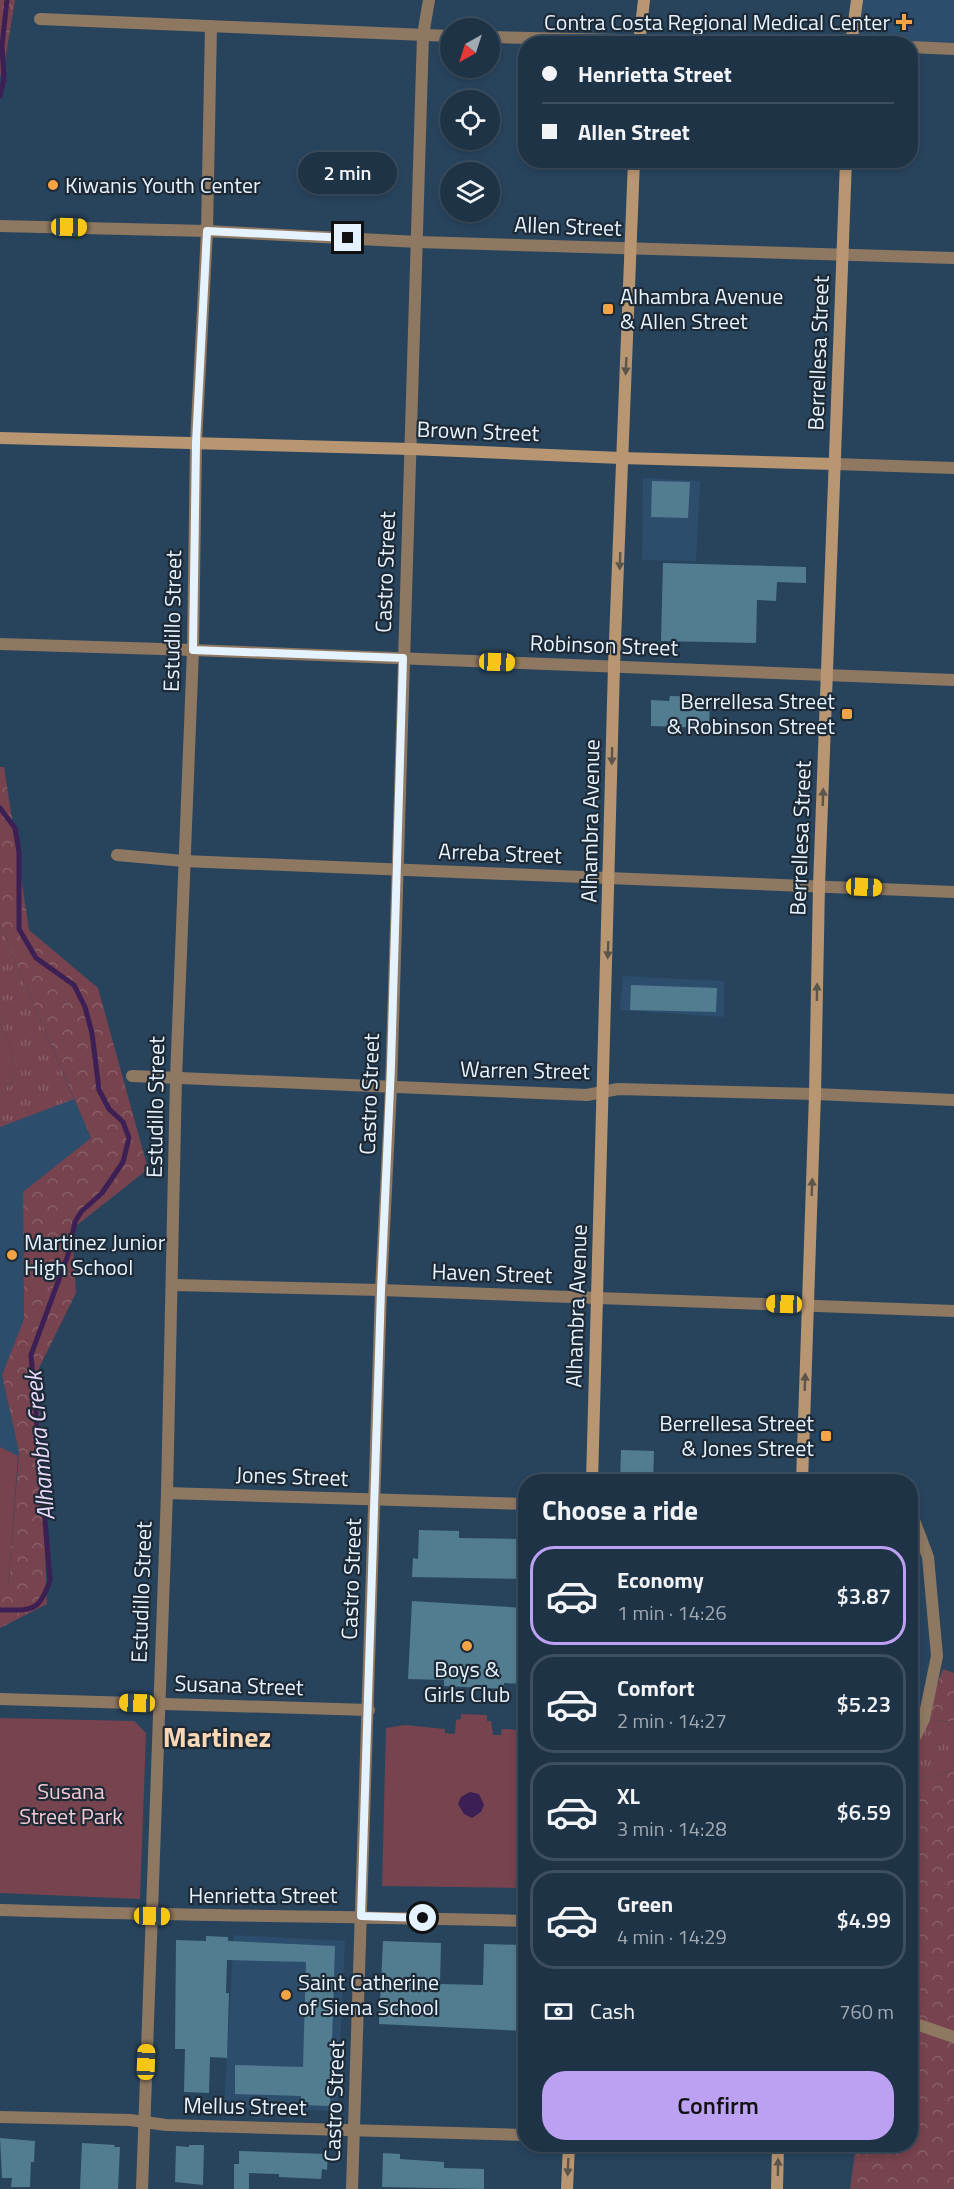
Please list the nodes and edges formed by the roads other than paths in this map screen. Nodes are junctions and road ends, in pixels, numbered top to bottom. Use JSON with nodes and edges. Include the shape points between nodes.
{"nodes":[{"id":1,"x":429,"y":0,"type":"edge"},
{"id":2,"x":644,"y":0,"type":"edge"},
{"id":3,"x":857,"y":0,"type":"edge"},
{"id":4,"x":39,"y":19,"type":"dead end"},
{"id":5,"x":211,"y":26,"type":"junction"},
{"id":6,"x":423,"y":35,"type":"junction"},
{"id":7,"x":440,"y":36,"type":"edge"},
{"id":8,"x":640,"y":36,"type":"edge"},
{"id":9,"x":852,"y":36,"type":"edge"},
{"id":10,"x":500,"y":37,"type":"edge"},
{"id":11,"x":518,"y":38,"type":"edge"},
{"id":12,"x":918,"y":47,"type":"edge"},
{"id":13,"x":954,"y":49,"type":"edge"},
{"id":14,"x":634,"y":168,"type":"edge"},
{"id":15,"x":846,"y":168,"type":"edge"},
{"id":16,"x":0,"y":226,"type":"edge"},
{"id":17,"x":207,"y":231,"type":"junction"},
{"id":18,"x":418,"y":242,"type":"junction"},
{"id":19,"x":631,"y":249,"type":"junction"},
{"id":20,"x":842,"y":254,"type":"junction"},
{"id":21,"x":954,"y":258,"type":"edge"},
{"id":22,"x":0,"y":438,"type":"edge"},
{"id":23,"x":196,"y":443,"type":"junction"},
{"id":24,"x":411,"y":449,"type":"junction"},
{"id":25,"x":621,"y":458,"type":"junction"},
{"id":26,"x":835,"y":464,"type":"junction"},
{"id":27,"x":954,"y":468,"type":"edge"},
{"id":28,"x":0,"y":644,"type":"edge"},
{"id":29,"x":193,"y":650,"type":"junction"},
{"id":30,"x":403,"y":658,"type":"junction"},
{"id":31,"x":614,"y":666,"type":"junction"},
{"id":32,"x":828,"y":676,"type":"junction"},
{"id":33,"x":954,"y":680,"type":"edge"},
{"id":34,"x":117,"y":855,"type":"dead end"},
{"id":35,"x":184,"y":861,"type":"junction"},
{"id":36,"x":398,"y":870,"type":"junction"},
{"id":37,"x":610,"y":879,"type":"junction"},
{"id":38,"x":819,"y":885,"type":"junction"},
{"id":39,"x":954,"y":891,"type":"edge"},
{"id":40,"x":132,"y":1076,"type":"dead end"},
{"id":41,"x":176,"y":1077,"type":"junction"},
{"id":42,"x":391,"y":1088,"type":"junction"},
{"id":43,"x":603,"y":1092,"type":"junction"},
{"id":44,"x":815,"y":1094,"type":"junction"},
{"id":45,"x":954,"y":1100,"type":"edge"},
{"id":46,"x":173,"y":1285,"type":"junction"},
{"id":47,"x":381,"y":1290,"type":"junction"},
{"id":48,"x":598,"y":1298,"type":"junction"},
{"id":49,"x":807,"y":1305,"type":"junction"},
{"id":50,"x":954,"y":1311,"type":"edge"},
{"id":51,"x":592,"y":1474,"type":"edge"},
{"id":52,"x":802,"y":1474,"type":"edge"},
{"id":53,"x":166,"y":1493,"type":"junction"},
{"id":54,"x":375,"y":1500,"type":"junction"},
{"id":55,"x":518,"y":1504,"type":"edge"},
{"id":56,"x":918,"y":1534,"type":"edge"},
{"id":57,"x":0,"y":1699,"type":"edge"},
{"id":58,"x":158,"y":1703,"type":"junction"},
{"id":59,"x":369,"y":1710,"type":"junction"},
{"id":60,"x":918,"y":1731,"type":"edge"},
{"id":61,"x":0,"y":1910,"type":"edge"},
{"id":62,"x":152,"y":1916,"type":"junction"},
{"id":63,"x":361,"y":1916,"type":"junction"},
{"id":64,"x":518,"y":1921,"type":"edge"},
{"id":65,"x":918,"y":2025,"type":"edge"},
{"id":66,"x":954,"y":2037,"type":"edge"},
{"id":67,"x":0,"y":2117,"type":"edge"},
{"id":68,"x":144,"y":2123,"type":"junction"},
{"id":69,"x":355,"y":2129,"type":"junction"},
{"id":70,"x":518,"y":2135,"type":"edge"},
{"id":71,"x":569,"y":2152,"type":"edge"},
{"id":72,"x":778,"y":2152,"type":"edge"},
{"id":73,"x":142,"y":2189,"type":"edge"},
{"id":74,"x":352,"y":2189,"type":"edge"},
{"id":75,"x":567,"y":2189,"type":"edge"},
{"id":76,"x":777,"y":2189,"type":"edge"}],
"edges":[{"from":1,"to":6,"type":"street","name":"Castro Street"},
{"from":2,"to":8,"type":"main road"},
{"from":3,"to":9,"type":"main road"},
{"from":4,"to":5,"type":"street"},
{"from":5,"to":6,"type":"street"},
{"from":5,"to":17,"type":"street","name":"Estudillo Street"},
{"from":6,"to":7,"type":"street"},
{"from":6,"to":18,"type":"street","name":"Castro Street"},
{"from":10,"to":11,"type":"street"},
{"from":12,"to":13,"type":"street"},
{"from":14,"to":19,"type":"main road","name":"Alhambra Avenue"},
{"from":15,"to":20,"type":"main road","name":"Berrellesa Street"},
{"from":16,"to":17,"type":"street","name":"Allen Street"},
{"from":17,"to":18,"type":"street","name":"Allen Street"},
{"from":17,"to":23,"type":"street","name":"Estudillo Street"},
{"from":18,"to":19,"type":"street","name":"Allen Street"},
{"from":18,"to":24,"type":"street","name":"Castro Street"},
{"from":19,"to":20,"type":"street","name":"Allen Street"},
{"from":19,"to":25,"type":"main road","name":"Alhambra Avenue","one_way":true},
{"from":20,"to":21,"type":"street","name":"Allen Street"},
{"from":20,"to":26,"type":"main road","name":"Berrellesa Street"},
{"from":22,"to":23,"type":"main road","name":"Brown Street"},
{"from":23,"to":24,"type":"main road","name":"Brown Street"},
{"from":23,"to":29,"type":"street","name":"Estudillo Street"},
{"from":24,"to":25,"type":"main road","name":"Brown Street"},
{"from":24,"to":30,"type":"street","name":"Castro Street"},
{"from":25,"to":26,"type":"main road","name":"Brown Street"},
{"from":25,"to":31,"type":"main road","name":"Alhambra Avenue","one_way":true},
{"from":26,"to":27,"type":"street","name":"Brown Street"},
{"from":26,"to":32,"type":"main road","name":"Berrellesa Street"},
{"from":28,"to":29,"type":"street","name":"Robinson Street"},
{"from":29,"to":30,"type":"street","name":"Robinson Street"},
{"from":29,"to":35,"type":"street","name":"Estudillo Street"},
{"from":30,"to":31,"type":"street","name":"Robinson Street"},
{"from":30,"to":36,"type":"street","name":"Castro Street"},
{"from":31,"to":32,"type":"street","name":"Robinson Street"},
{"from":31,"to":37,"type":"main road","name":"Alhambra Avenue","one_way":true},
{"from":32,"to":33,"type":"street","name":"Robinson Street"},
{"from":38,"to":32,"type":"main road","name":"Berrellesa Street","one_way":true},
{"from":34,"to":35,"type":"street","name":"Arreba Street"},
{"from":35,"to":36,"type":"street","name":"Arreba Street"},
{"from":35,"to":41,"type":"street","name":"Estudillo Street"},
{"from":36,"to":37,"type":"street","name":"Arreba Street"},
{"from":36,"to":42,"type":"street","name":"Castro Street"},
{"from":37,"to":38,"type":"street","name":"Arreba Street"},
{"from":37,"to":43,"type":"main road","name":"Alhambra Avenue","one_way":true},
{"from":38,"to":39,"type":"street","name":"Arreba Street"},
{"from":44,"to":38,"type":"main road","name":"Berrellesa Street","one_way":true},
{"from":40,"to":41,"type":"street","name":"Warren Street"},
{"from":41,"to":42,"type":"street","name":"Warren Street"},
{"from":41,"to":46,"type":"street","name":"Estudillo Street"},
{"from":42,"to":43,"type":"street","name":"Warren Street","via":[[587,1095]]},
{"from":42,"to":47,"type":"street","name":"Castro Street"},
{"from":43,"to":44,"type":"street","name":"Warren Street","via":[[618,1089]]},
{"from":43,"to":48,"type":"main road","name":"Alhambra Avenue"},
{"from":44,"to":45,"type":"street","name":"Warren Street"},
{"from":49,"to":44,"type":"main road","name":"Berrellesa Street","one_way":true},
{"from":46,"to":47,"type":"street","name":"Haven Street"},
{"from":46,"to":53,"type":"street","name":"Estudillo Street"},
{"from":47,"to":48,"type":"street","name":"Haven Street"},
{"from":47,"to":54,"type":"street","name":"Castro Street"},
{"from":48,"to":49,"type":"street","name":"Haven Street"},
{"from":48,"to":51,"type":"main road","name":"Alhambra Avenue"},
{"from":49,"to":50,"type":"street","name":"Haven Street"},
{"from":52,"to":49,"type":"main road","name":"Berrellesa Street","one_way":true},
{"from":53,"to":54,"type":"street","name":"Jones Street"},
{"from":53,"to":58,"type":"street","name":"Estudillo Street"},
{"from":54,"to":55,"type":"street","name":"Jones Street"},
{"from":54,"to":59,"type":"street","name":"Castro Street"},
{"from":56,"to":60,"type":"street","via":[[928,1557],[937,1656]]},
{"from":57,"to":58,"type":"street","name":"Susana Street"},
{"from":58,"to":59,"type":"street","name":"Susana Street"},
{"from":58,"to":62,"type":"street","name":"Estudillo Street"},
{"from":59,"to":63,"type":"street","name":"Castro Street"},
{"from":61,"to":62,"type":"street","name":"Henrietta Street"},
{"from":62,"to":63,"type":"street","name":"Henrietta Street"},
{"from":62,"to":68,"type":"street","name":"Estudillo Street"},
{"from":63,"to":64,"type":"street","name":"Henrietta Street"},
{"from":63,"to":69,"type":"street","name":"Castro Street"},
{"from":65,"to":66,"type":"street"},
{"from":67,"to":68,"type":"street","name":"Mellus Street"},
{"from":68,"to":69,"type":"street","name":"Mellus Street"},
{"from":68,"to":73,"type":"street","name":"Estudillo Street"},
{"from":69,"to":70,"type":"street","name":"Mellus Street"},
{"from":69,"to":74,"type":"street","name":"Castro Street"},
{"from":71,"to":75,"type":"main road","one_way":true},
{"from":76,"to":72,"type":"main road","one_way":true}]}
